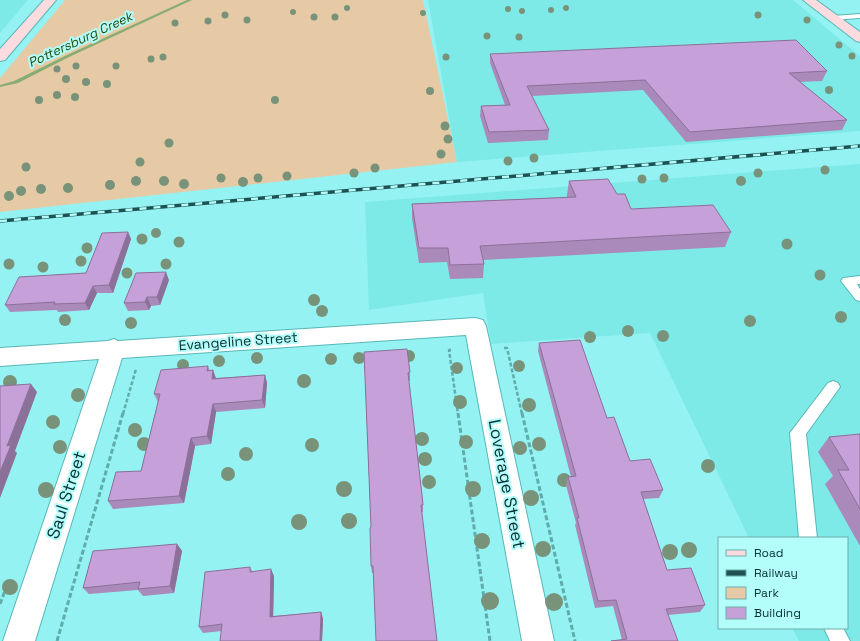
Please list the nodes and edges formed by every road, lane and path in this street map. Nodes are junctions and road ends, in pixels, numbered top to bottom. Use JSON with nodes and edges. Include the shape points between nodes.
{"nodes":[{"id":1,"x":50,"y":0,"type":"edge"},
{"id":2,"x":809,"y":0,"type":"edge"},
{"id":3,"x":860,"y":16,"type":"edge"},
{"id":4,"x":833,"y":18,"type":"junction"},
{"id":5,"x":860,"y":38,"type":"edge"},
{"id":6,"x":0,"y":57,"type":"edge"},
{"id":7,"x":860,"y":280,"type":"edge"},
{"id":8,"x":860,"y":297,"type":"edge"},
{"id":9,"x":478,"y":338,"type":"junction"},
{"id":10,"x":114,"y":348,"type":"junction"},
{"id":11,"x":0,"y":357,"type":"edge"},
{"id":12,"x":137,"y":368,"type":"dead end"},
{"id":13,"x":833,"y":387,"type":"dead end"},
{"id":14,"x":808,"y":537,"type":"edge"},
{"id":15,"x":834,"y":629,"type":"edge"},
{"id":16,"x":18,"y":641,"type":"edge"},
{"id":17,"x":57,"y":641,"type":"edge"},
{"id":18,"x":490,"y":641,"type":"edge"},
{"id":19,"x":538,"y":641,"type":"edge"},
{"id":20,"x":575,"y":641,"type":"edge"},
{"id":21,"x":840,"y":641,"type":"edge"}],
"edges":[{"from":1,"to":6,"type":"street"},
{"from":2,"to":4,"type":"street"},
{"from":3,"to":4,"type":"lane"},
{"from":4,"to":5,"type":"street"},
{"from":7,"to":8,"type":"lane","via":[[848,281]]},
{"from":9,"to":10,"type":"street","name":"Evangeline Street"},
{"from":9,"to":18,"type":"path","via":[[449,350]]},
{"from":9,"to":19,"type":"street","name":"Loverage Street"},
{"from":9,"to":20,"type":"path","via":[[507,348]]},
{"from":10,"to":11,"type":"street","name":"Evangeline Street"},
{"from":10,"to":16,"type":"street","name":"Saul Street"},
{"from":12,"to":17,"type":"path"},
{"from":13,"to":14,"type":"lane","via":[[798,433]]},
{"from":15,"to":21,"type":"lane"}]}
